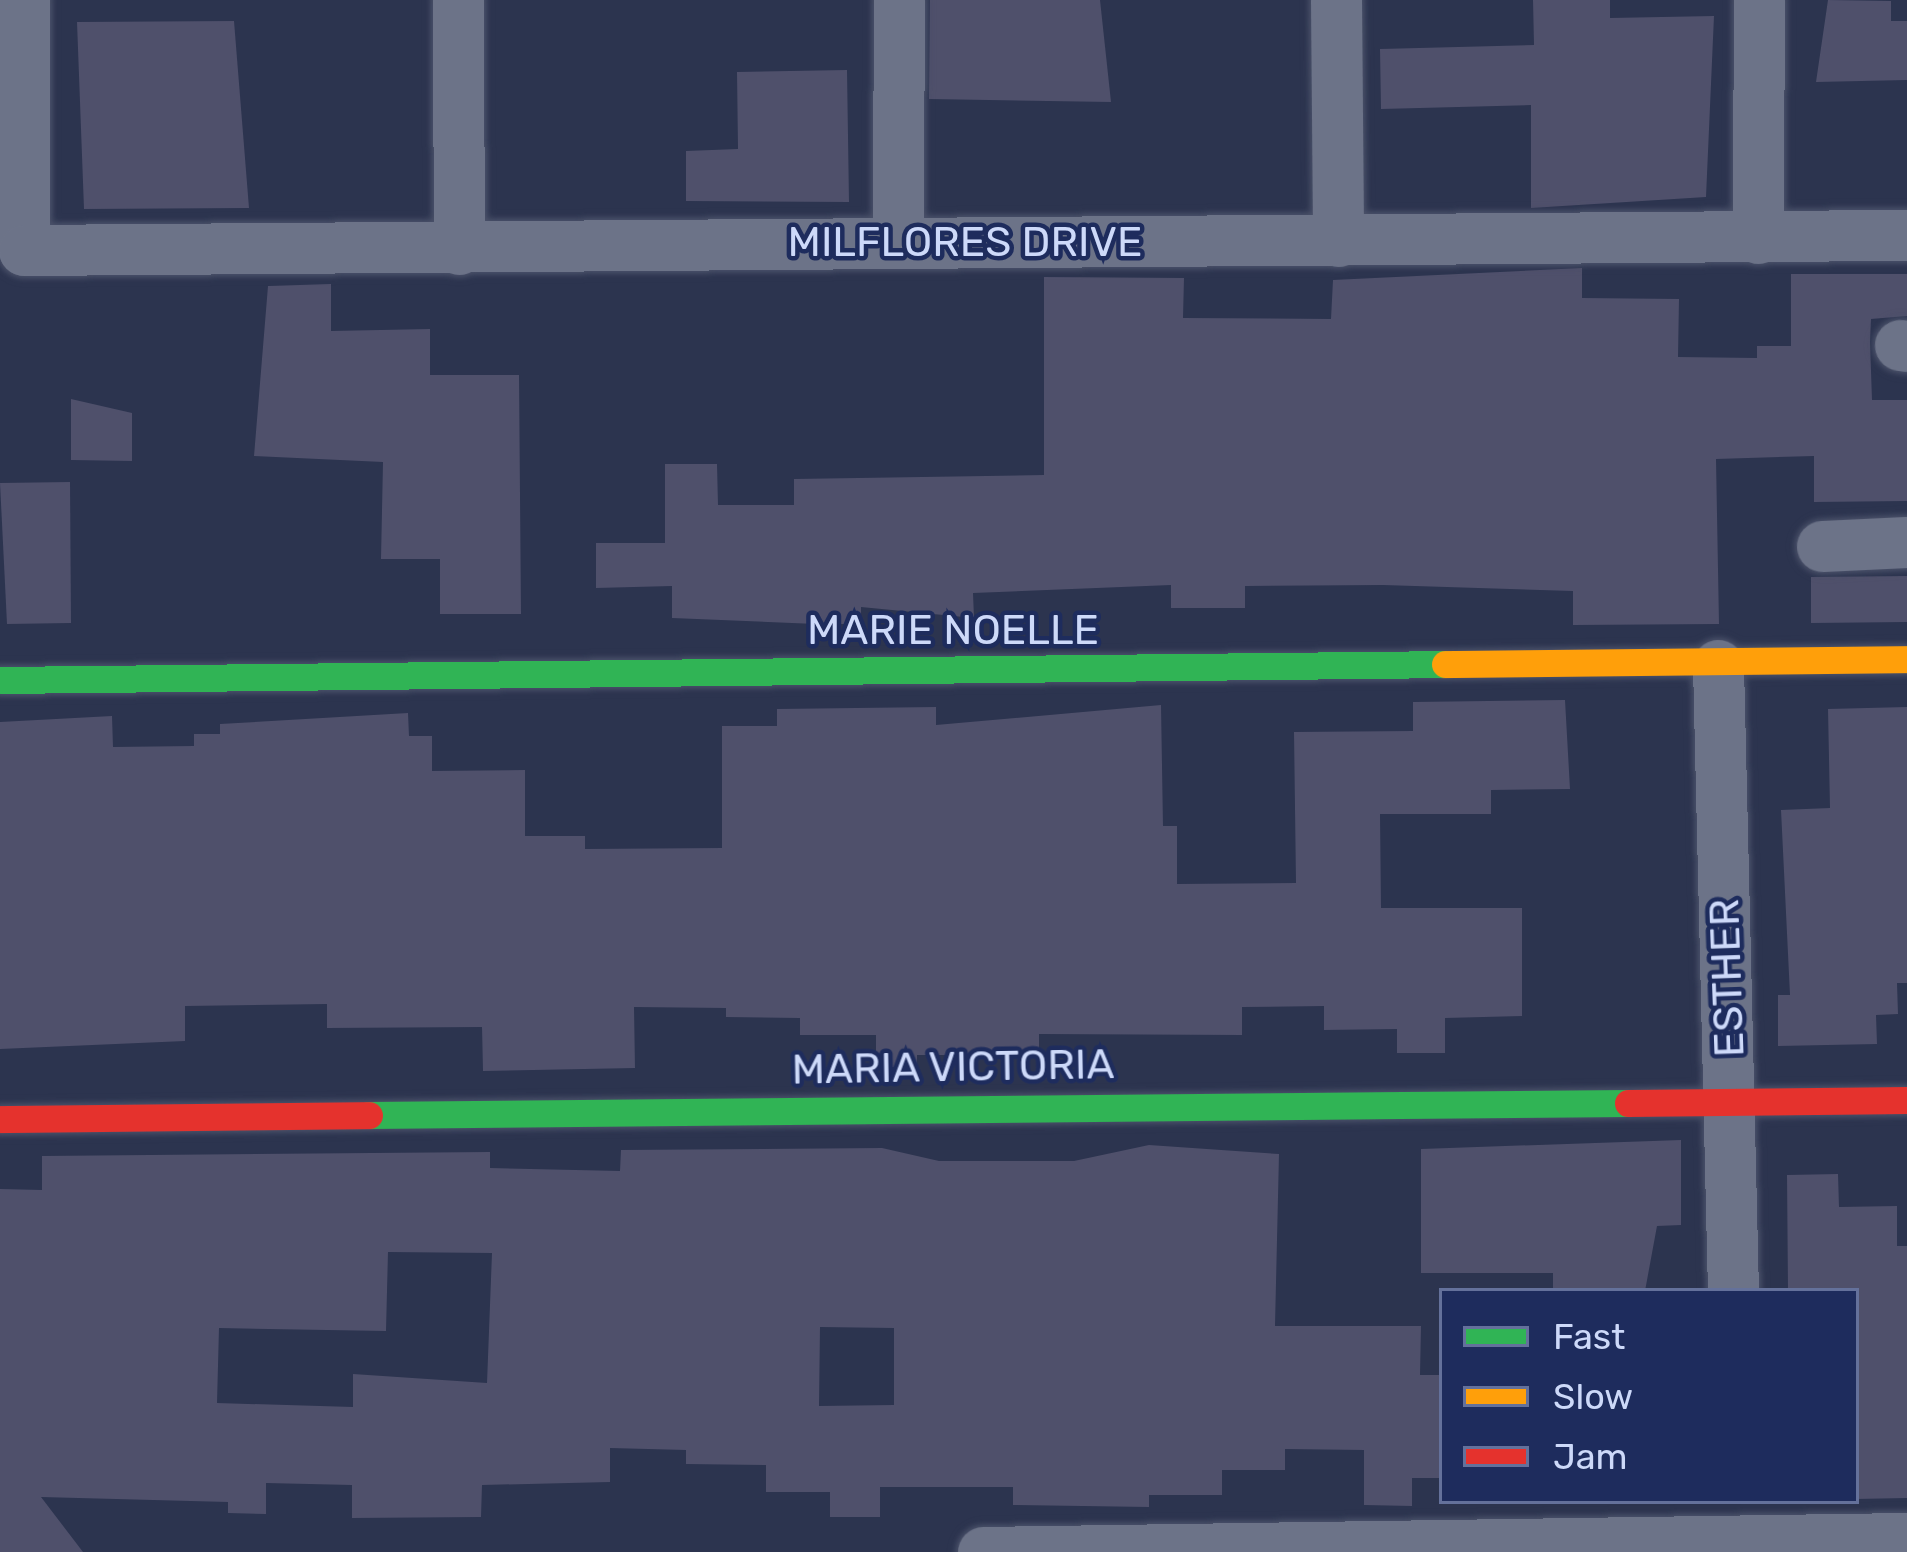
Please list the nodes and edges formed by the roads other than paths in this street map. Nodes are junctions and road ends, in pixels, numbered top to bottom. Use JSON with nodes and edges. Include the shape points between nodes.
{"nodes":[{"id":1,"x":24,"y":0,"type":"edge"},
{"id":2,"x":458,"y":0,"type":"edge"},
{"id":3,"x":898,"y":0,"type":"edge"},
{"id":4,"x":1336,"y":0,"type":"edge"},
{"id":5,"x":1759,"y":0,"type":"edge"},
{"id":6,"x":1907,"y":236,"type":"edge"},
{"id":7,"x":1758,"y":238,"type":"junction"},
{"id":8,"x":898,"y":241,"type":"junction"},
{"id":9,"x":1338,"y":241,"type":"junction"},
{"id":10,"x":459,"y":249,"type":"junction"},
{"id":11,"x":12,"y":263,"type":"edge"},
{"id":12,"x":1907,"y":542,"type":"edge"},
{"id":13,"x":1822,"y":546,"type":"dead end"},
{"id":14,"x":1907,"y":659,"type":"edge"},
{"id":15,"x":1718,"y":665,"type":"junction"},
{"id":16,"x":0,"y":680,"type":"edge"},
{"id":17,"x":1731,"y":1100,"type":"junction"},
{"id":18,"x":1907,"y":1100,"type":"edge"},
{"id":19,"x":0,"y":1119,"type":"edge"},
{"id":20,"x":1733,"y":1288,"type":"edge"},
{"id":21,"x":1736,"y":1530,"type":"edge"},
{"id":22,"x":1907,"y":1538,"type":"edge"},
{"id":23,"x":983,"y":1552,"type":"edge"}],
"edges":[{"from":1,"to":11,"type":"street"},
{"from":2,"to":10,"type":"street"},
{"from":3,"to":8,"type":"street"},
{"from":4,"to":9,"type":"street"},
{"from":5,"to":7,"type":"street"},
{"from":6,"to":7,"type":"street","name":"MILFLORES DRIVE"},
{"from":7,"to":9,"type":"street","name":"MILFLORES DRIVE"},
{"from":8,"to":9,"type":"street","name":"MILFLORES DRIVE"},
{"from":8,"to":10,"type":"street","name":"MILFLORES DRIVE"},
{"from":10,"to":11,"type":"street","name":"MILFLORES DRIVE"},
{"from":12,"to":13,"type":"street"},
{"from":14,"to":15,"type":"street","name":"MARIE NOELLE"},
{"from":15,"to":16,"type":"street","name":"MARIE NOELLE"},
{"from":15,"to":17,"type":"street","name":"ESTHER"},
{"from":17,"to":18,"type":"street","name":"MARIA VICTORIA"},
{"from":17,"to":19,"type":"street","name":"MARIA VICTORIA"},
{"from":17,"to":20,"type":"street","name":"ESTHER"},
{"from":21,"to":22,"type":"street"},
{"from":21,"to":23,"type":"street"}]}
